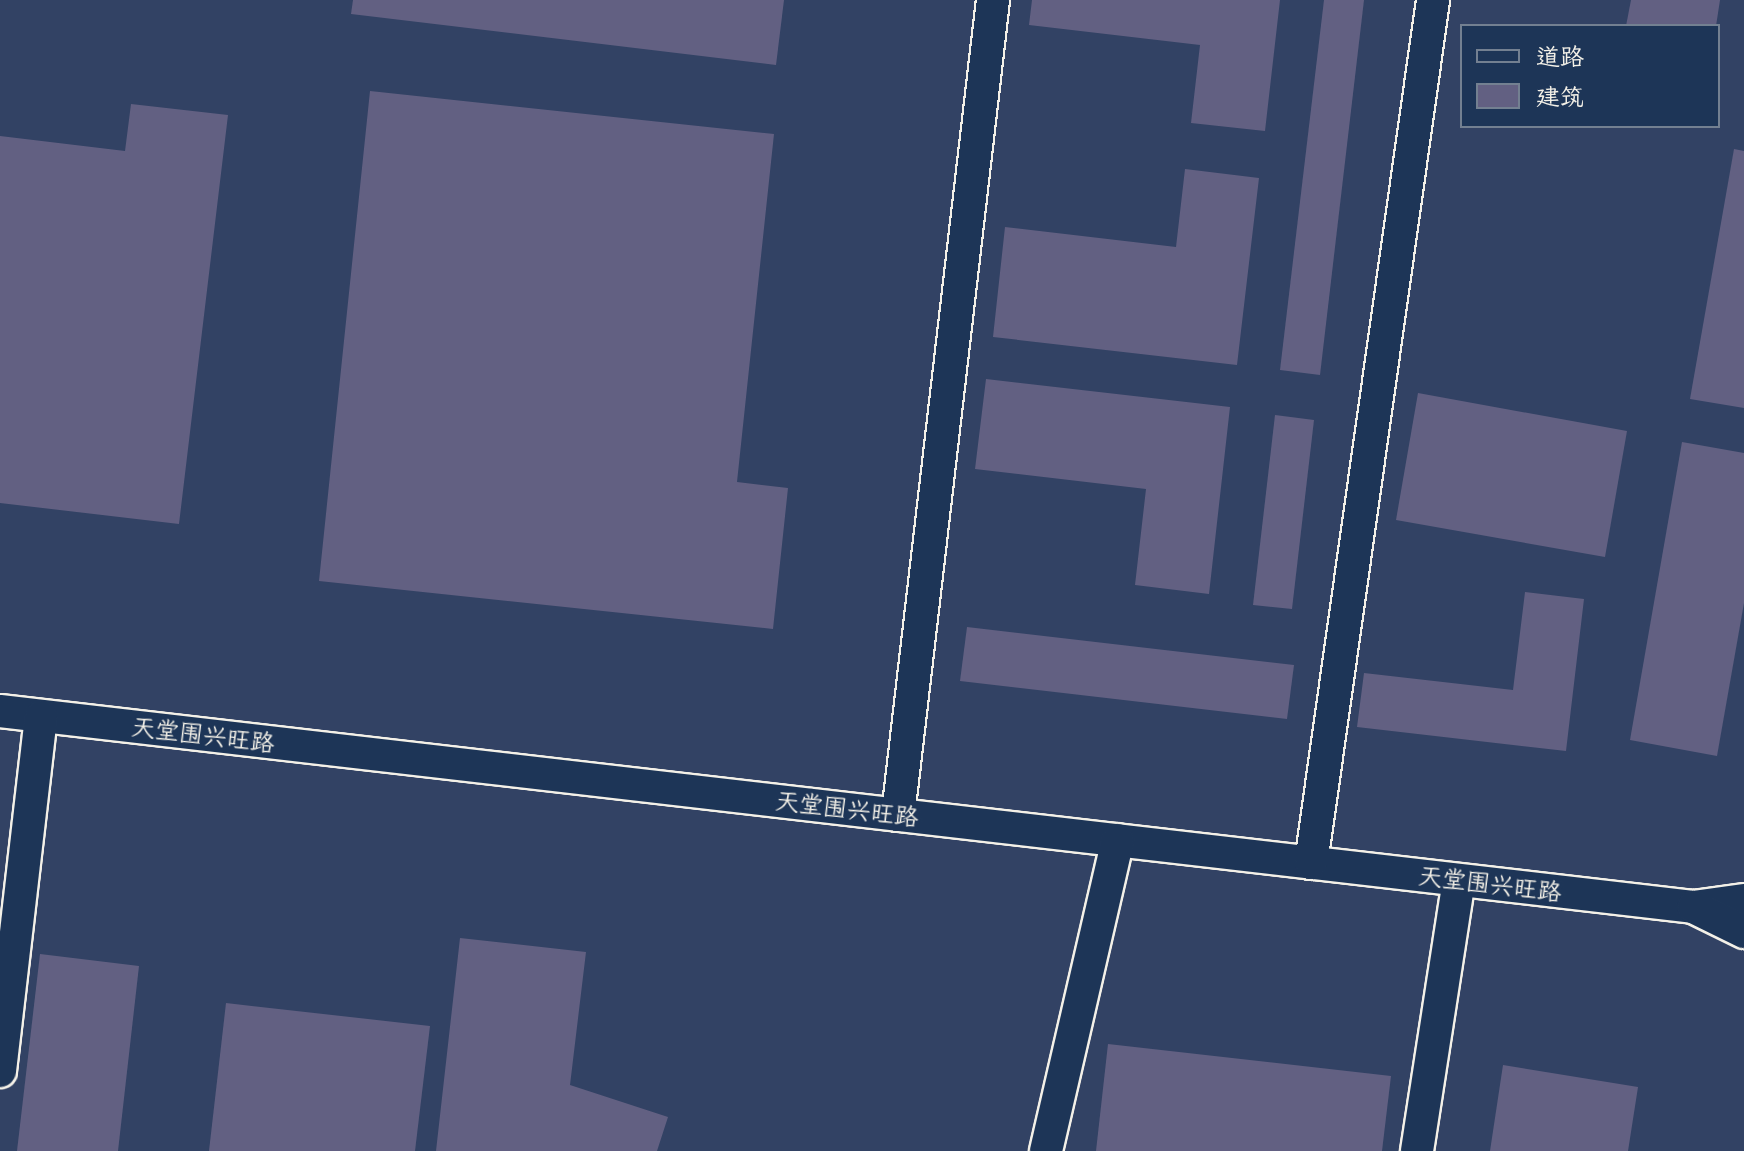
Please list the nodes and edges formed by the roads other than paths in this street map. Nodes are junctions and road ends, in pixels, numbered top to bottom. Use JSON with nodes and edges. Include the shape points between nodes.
{"nodes":[{"id":1,"x":993,"y":0,"type":"edge"},
{"id":2,"x":1433,"y":0,"type":"edge"},
{"id":3,"x":0,"y":711,"type":"edge"},
{"id":4,"x":41,"y":716,"type":"junction"},
{"id":5,"x":898,"y":815,"type":"junction"},
{"id":6,"x":1118,"y":840,"type":"junction"},
{"id":7,"x":1311,"y":863,"type":"junction"},
{"id":8,"x":1459,"y":881,"type":"junction"},
{"id":9,"x":1744,"y":900,"type":"edge"},
{"id":10,"x":1693,"y":907,"type":"junction"},
{"id":11,"x":1744,"y":932,"type":"edge"},
{"id":12,"x":0,"y":1071,"type":"edge"},
{"id":13,"x":1046,"y":1151,"type":"edge"},
{"id":14,"x":1417,"y":1151,"type":"edge"}],
"edges":[{"from":1,"to":5,"type":"street"},
{"from":2,"to":7,"type":"street"},
{"from":3,"to":4,"type":"street","name":"天堂围兴旺路"},
{"from":4,"to":5,"type":"street","name":"天堂围兴旺路"},
{"from":4,"to":12,"type":"street"},
{"from":5,"to":6,"type":"street","name":"天堂围兴旺路"},
{"from":6,"to":7,"type":"street","name":"天堂围兴旺路"},
{"from":6,"to":13,"type":"street"},
{"from":7,"to":8,"type":"street","name":"天堂围兴旺路"},
{"from":8,"to":10,"type":"street","name":"天堂围兴旺路"},
{"from":8,"to":14,"type":"street"},
{"from":9,"to":10,"type":"street"},
{"from":10,"to":11,"type":"street"}]}
